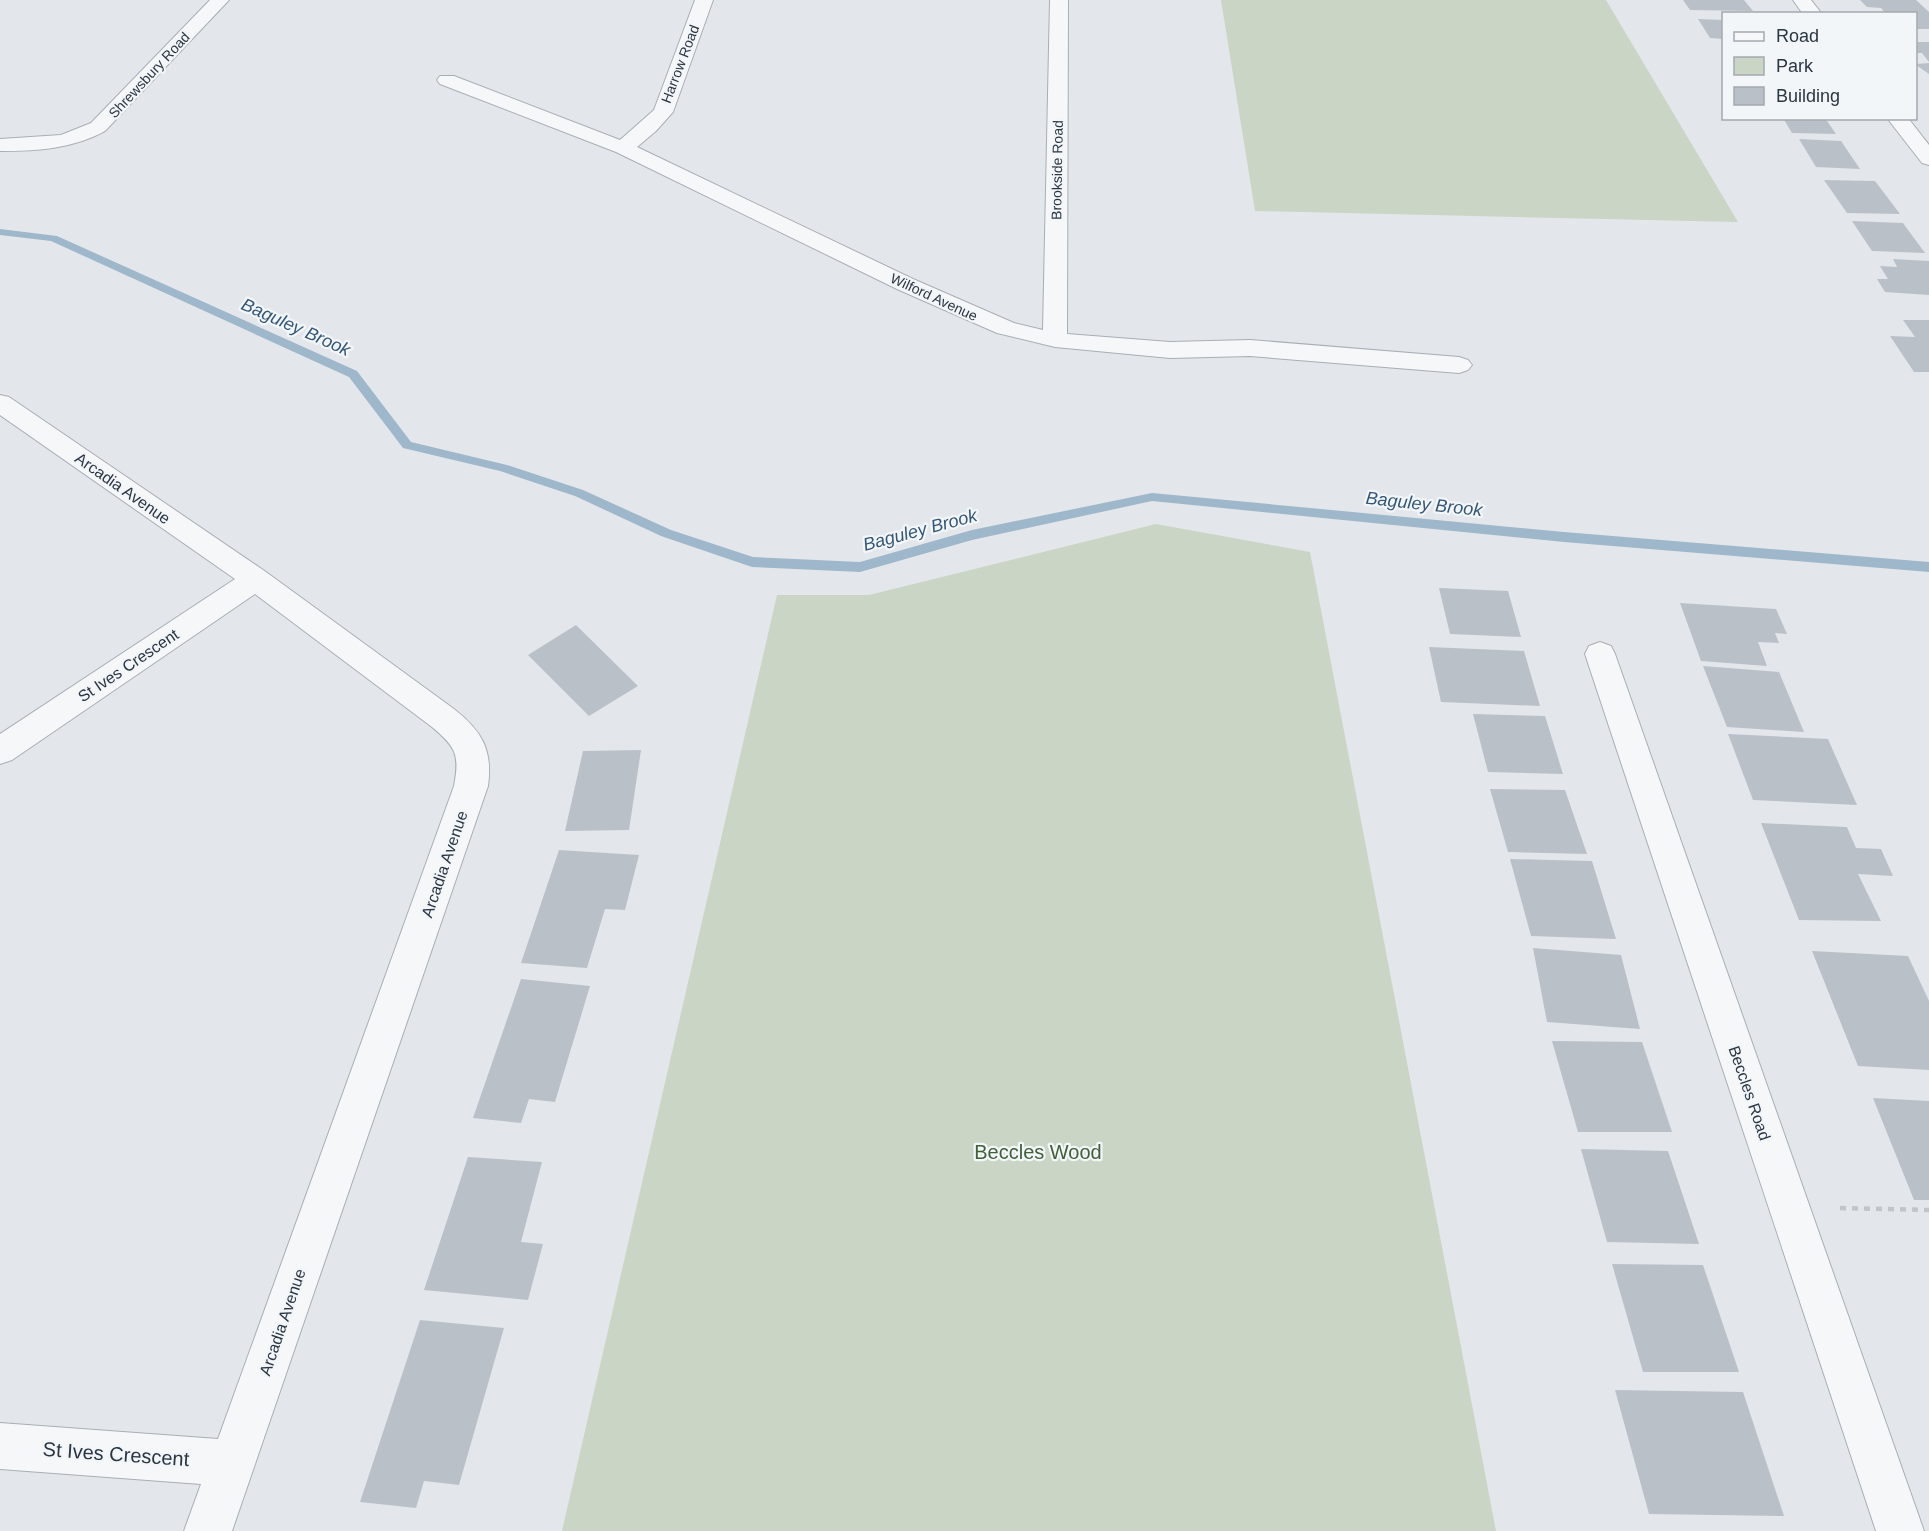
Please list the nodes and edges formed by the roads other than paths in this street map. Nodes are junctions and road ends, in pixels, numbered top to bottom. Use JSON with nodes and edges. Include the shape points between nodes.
{"nodes":[{"id":1,"x":220,"y":0,"type":"edge"},
{"id":2,"x":704,"y":0,"type":"edge"},
{"id":3,"x":1059,"y":0,"type":"edge"},
{"id":4,"x":1802,"y":0,"type":"edge"},
{"id":5,"x":1811,"y":12,"type":"edge"},
{"id":6,"x":447,"y":80,"type":"dead end"},
{"id":7,"x":1899,"y":120,"type":"edge"},
{"id":8,"x":0,"y":145,"type":"edge"},
{"id":9,"x":623,"y":148,"type":"junction"},
{"id":10,"x":1929,"y":159,"type":"edge"},
{"id":11,"x":1055,"y":340,"type":"junction"},
{"id":12,"x":1459,"y":365,"type":"dead end"},
{"id":13,"x":0,"y":403,"type":"edge"},
{"id":14,"x":256,"y":579,"type":"junction"},
{"id":15,"x":1600,"y":654,"type":"dead end"},
{"id":16,"x":0,"y":751,"type":"edge"},
{"id":17,"x":0,"y":1446,"type":"edge"},
{"id":18,"x":232,"y":1463,"type":"junction"},
{"id":19,"x":208,"y":1531,"type":"edge"},
{"id":20,"x":1900,"y":1531,"type":"edge"}],
"edges":[{"from":1,"to":8,"type":"street","name":"Shrewsbury Road","via":[[98,127],[55,144]]},
{"from":2,"to":9,"type":"street","name":"Harrow Road","via":[[663,112]]},
{"from":3,"to":11,"type":"street","name":"Brookside Road"},
{"from":4,"to":5,"type":"street"},
{"from":6,"to":9,"type":"street","name":"Wilford Avenue"},
{"from":7,"to":10,"type":"street"},
{"from":9,"to":11,"type":"street","name":"Wilford Avenue","via":[[973,315]]},
{"from":11,"to":12,"type":"street","name":"Wilford Avenue","via":[[1170,350],[1277,350]]},
{"from":13,"to":14,"type":"street","name":"Arcadia Avenue"},
{"from":14,"to":16,"type":"street","name":"St Ives Crescent"},
{"from":14,"to":18,"type":"street","name":"Arcadia Avenue","via":[[462,733],[471,747],[475,765]]},
{"from":15,"to":20,"type":"street","name":"Beccles Road"},
{"from":17,"to":18,"type":"street","name":"St Ives Crescent"},
{"from":18,"to":19,"type":"street","name":"Arcadia Avenue"}]}
